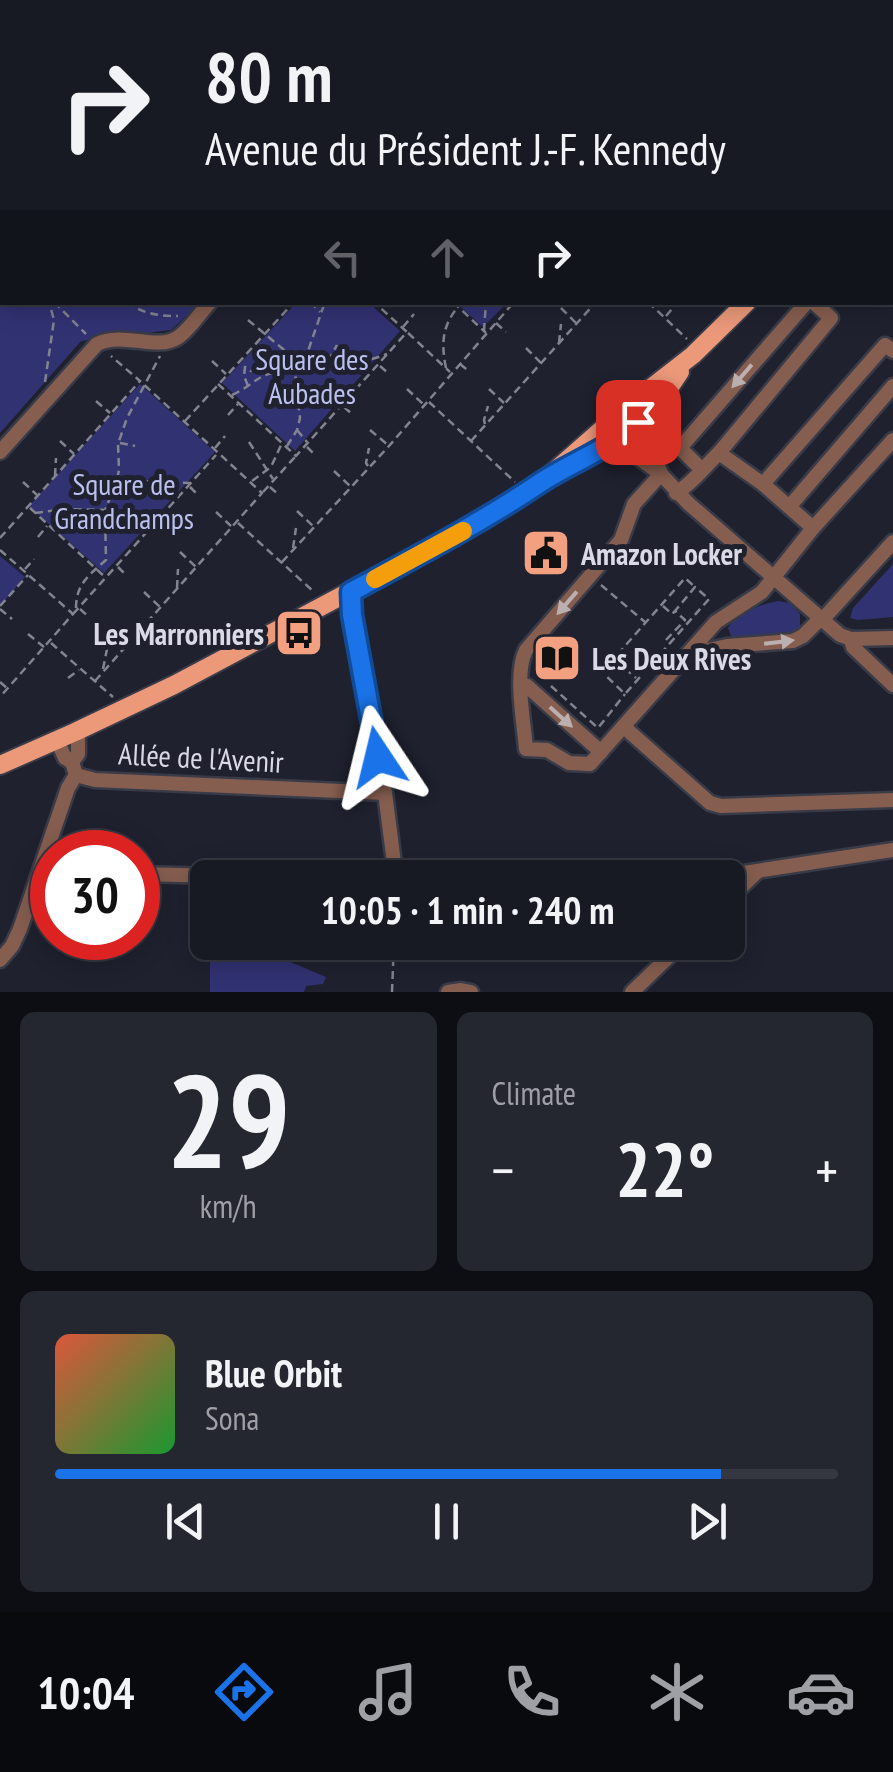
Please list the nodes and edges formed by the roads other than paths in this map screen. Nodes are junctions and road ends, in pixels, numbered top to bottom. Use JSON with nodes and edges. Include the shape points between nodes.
{"nodes":[{"id":1,"x":207,"y":305,"type":"edge"},
{"id":2,"x":744,"y":305,"type":"edge"},
{"id":3,"x":807,"y":305,"type":"edge"},
{"id":4,"x":814,"y":305,"type":"edge"},
{"id":5,"x":893,"y":350,"type":"edge"},
{"id":6,"x":696,"y":352,"type":"junction"},
{"id":7,"x":893,"y":386,"type":"edge"},
{"id":8,"x":617,"y":416,"type":"junction"},
{"id":9,"x":638,"y":422,"type":"junction"},
{"id":10,"x":616,"y":439,"type":"junction"},
{"id":11,"x":893,"y":440,"type":"edge"},
{"id":12,"x":0,"y":452,"type":"edge"},
{"id":13,"x":720,"y":453,"type":"junction"},
{"id":14,"x":701,"y":469,"type":"junction"},
{"id":15,"x":661,"y":474,"type":"junction"},
{"id":16,"x":763,"y":484,"type":"junction"},
{"id":17,"x":535,"y":487,"type":"junction"},
{"id":18,"x":676,"y":493,"type":"junction"},
{"id":19,"x":789,"y":507,"type":"junction"},
{"id":20,"x":813,"y":528,"type":"junction"},
{"id":21,"x":893,"y":542,"type":"edge"},
{"id":22,"x":774,"y":577,"type":"junction"},
{"id":23,"x":351,"y":592,"type":"junction"},
{"id":24,"x":822,"y":618,"type":"junction"},
{"id":25,"x":716,"y":622,"type":"junction"},
{"id":26,"x":893,"y":638,"type":"edge"},
{"id":27,"x":852,"y":639,"type":"junction"},
{"id":28,"x":727,"y":646,"type":"junction"},
{"id":29,"x":689,"y":654,"type":"junction"},
{"id":30,"x":521,"y":685,"type":"junction"},
{"id":31,"x":893,"y":685,"type":"edge"},
{"id":32,"x":624,"y":727,"type":"junction"},
{"id":33,"x":75,"y":732,"type":"junction"},
{"id":34,"x":57,"y":740,"type":"junction"},
{"id":35,"x":601,"y":752,"type":"junction"},
{"id":36,"x":0,"y":765,"type":"edge"},
{"id":37,"x":74,"y":769,"type":"junction"},
{"id":38,"x":385,"y":792,"type":"junction"},
{"id":39,"x":893,"y":800,"type":"edge"},
{"id":40,"x":893,"y":850,"type":"edge"},
{"id":41,"x":394,"y":860,"type":"edge"},
{"id":42,"x":758,"y":872,"type":"junction"},
{"id":43,"x":745,"y":874,"type":"edge"},
{"id":44,"x":160,"y":875,"type":"edge"},
{"id":45,"x":190,"y":875,"type":"edge"},
{"id":46,"x":745,"y":884,"type":"edge"},
{"id":47,"x":0,"y":960,"type":"edge"},
{"id":48,"x":665,"y":960,"type":"edge"},
{"id":49,"x":448,"y":992,"type":"edge"},
{"id":50,"x":470,"y":992,"type":"edge"},
{"id":51,"x":632,"y":992,"type":"edge"}],
"edges":[{"from":1,"to":12,"type":"street","via":[[178,338],[97,344]]},
{"from":2,"to":6,"type":"main road"},
{"from":3,"to":14,"type":"street","one_way":true,"via":[[680,448]]},
{"from":4,"to":13,"type":"street","via":[[831,318]]},
{"from":5,"to":16,"type":"street","via":[[885,344]]},
{"from":6,"to":8,"type":"main road"},
{"from":6,"to":9,"type":"main road"},
{"from":7,"to":19,"type":"street"},
{"from":8,"to":9,"type":"street"},
{"from":8,"to":10,"type":"street"},
{"from":8,"to":17,"type":"main road"},
{"from":9,"to":10,"type":"main road"},
{"from":9,"to":15,"type":"street"},
{"from":10,"to":15,"type":"street"},
{"from":10,"to":17,"type":"main road"},
{"from":11,"to":20,"type":"street"},
{"from":13,"to":14,"type":"street"},
{"from":13,"to":16,"type":"street"},
{"from":14,"to":18,"type":"street"},
{"from":15,"to":18,"type":"street"},
{"from":15,"to":30,"type":"street","one_way":true,"via":[[634,504],[621,540],[522,658]]},
{"from":16,"to":19,"type":"street"},
{"from":17,"to":23,"type":"main road"},
{"from":18,"to":22,"type":"street"},
{"from":19,"to":20,"type":"street"},
{"from":20,"to":22,"type":"street"},
{"from":21,"to":24,"type":"street"},
{"from":22,"to":24,"type":"street"},
{"from":22,"to":25,"type":"street"},
{"from":23,"to":33,"type":"main road"},
{"from":23,"to":38,"type":"street"},
{"from":24,"to":27,"type":"street"},
{"from":28,"to":24,"type":"street","one_way":true,"via":[[794,641]]},
{"from":25,"to":28,"type":"street","via":[[718,640]]},
{"from":25,"to":29,"type":"street"},
{"from":26,"to":27,"type":"street"},
{"from":27,"to":31,"type":"street"},
{"from":28,"to":29,"type":"street"},
{"from":29,"to":32,"type":"street"},
{"from":30,"to":35,"type":"street","one_way":true},
{"from":30,"to":35,"type":"street","via":[[526,749],[590,764]]},
{"from":32,"to":35,"type":"street"},
{"from":32,"to":39,"type":"street","via":[[721,806]]},
{"from":33,"to":34,"type":"main road"},
{"from":33,"to":37,"type":"street"},
{"from":34,"to":36,"type":"main road"},
{"from":34,"to":37,"type":"street"},
{"from":37,"to":38,"type":"street","name":"Allée de l'Avenir","via":[[95,780]]},
{"from":37,"to":47,"type":"street","via":[[20,930]]},
{"from":38,"to":41,"type":"street"},
{"from":40,"to":42,"type":"street"},
{"from":42,"to":43,"type":"street"},
{"from":42,"to":46,"type":"street"},
{"from":44,"to":45,"type":"street"},
{"from":48,"to":51,"type":"street"},
{"from":49,"to":50,"type":"street"}]}
